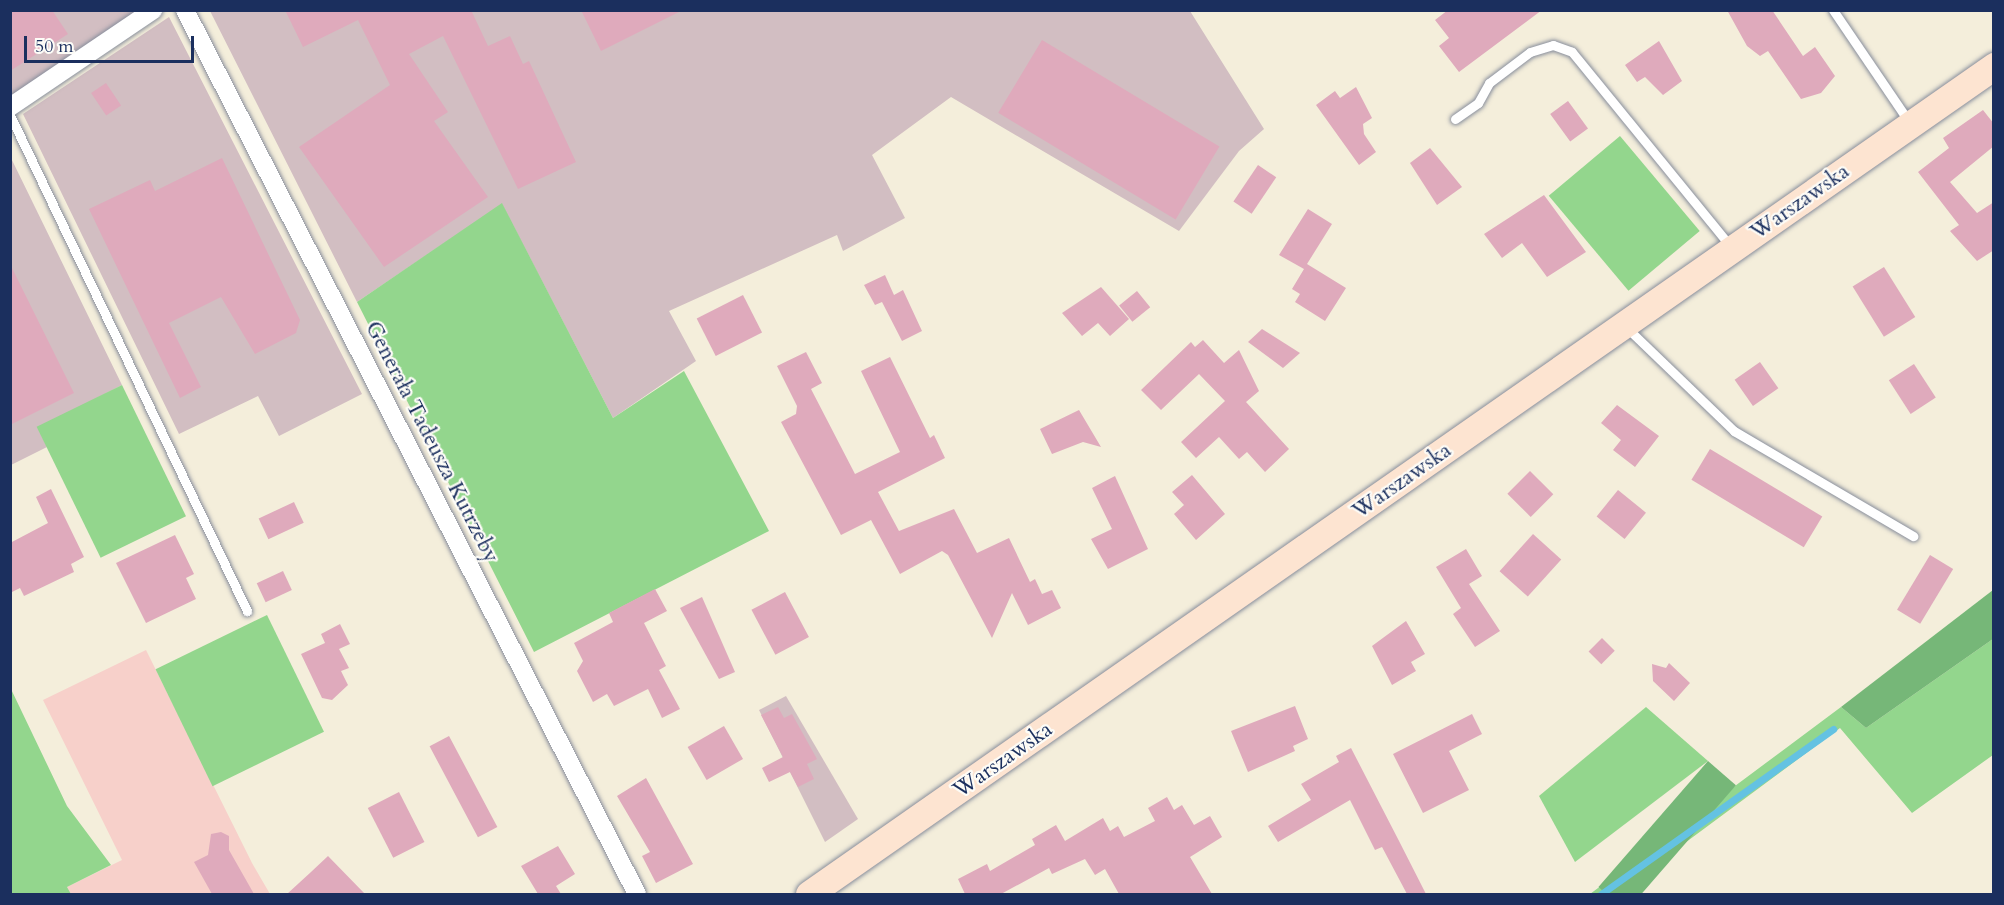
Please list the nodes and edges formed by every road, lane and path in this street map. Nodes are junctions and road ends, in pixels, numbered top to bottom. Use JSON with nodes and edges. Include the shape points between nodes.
{"nodes":[{"id":1,"x":153,"y":10,"type":"edge"},
{"id":2,"x":185,"y":10,"type":"edge"},
{"id":3,"x":1833,"y":10,"type":"edge"},
{"id":4,"x":1994,"y":66,"type":"edge"},
{"id":5,"x":10,"y":107,"type":"edge"},
{"id":6,"x":10,"y":115,"type":"edge"},
{"id":7,"x":1455,"y":119,"type":"dead end"},
{"id":8,"x":1910,"y":124,"type":"junction"},
{"id":9,"x":1733,"y":249,"type":"junction"},
{"id":10,"x":1624,"y":325,"type":"junction"},
{"id":11,"x":1913,"y":536,"type":"dead end"},
{"id":12,"x":247,"y":611,"type":"dead end"},
{"id":13,"x":637,"y":894,"type":"edge"},
{"id":14,"x":809,"y":894,"type":"edge"}],
"edges":[{"from":1,"to":5,"type":"street"},
{"from":2,"to":13,"type":"street","name":"Generała Tadeusza Kutrzeby"},
{"from":3,"to":8,"type":"lane"},
{"from":4,"to":8,"type":"main road","name":"Warszawska"},
{"from":6,"to":12,"type":"lane"},
{"from":7,"to":9,"type":"lane","via":[[1478,103],[1489,83],[1530,51],[1553,45],[1572,52]]},
{"from":8,"to":9,"type":"main road","name":"Warszawska"},
{"from":9,"to":10,"type":"main road","name":"Warszawska"},
{"from":10,"to":11,"type":"lane","via":[[1734,431]]},
{"from":10,"to":14,"type":"main road","name":"Warszawska"}]}
